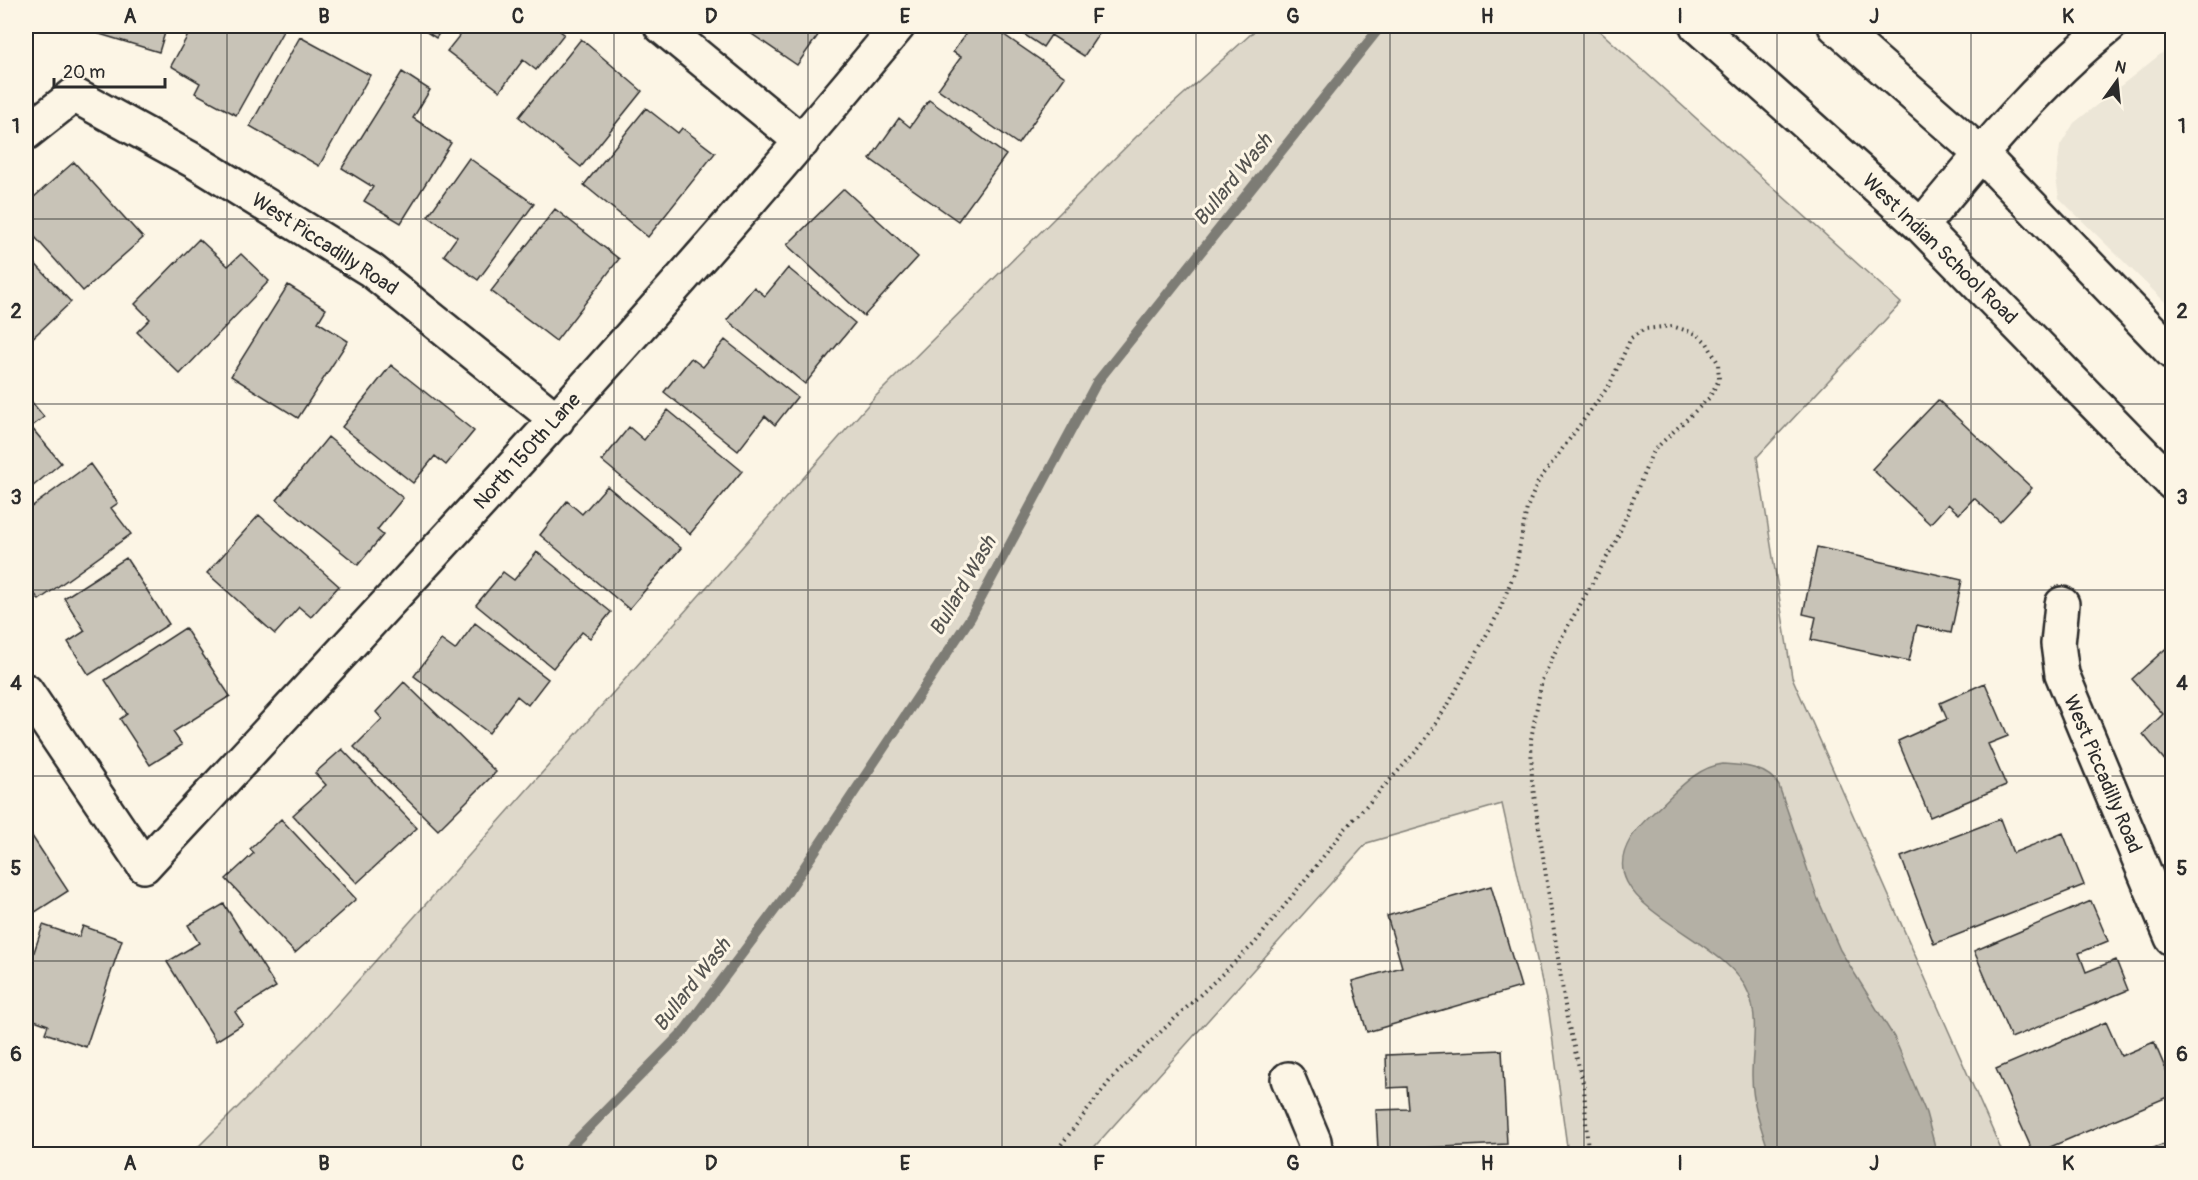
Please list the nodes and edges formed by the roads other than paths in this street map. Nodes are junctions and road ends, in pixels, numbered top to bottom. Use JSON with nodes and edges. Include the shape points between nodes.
{"nodes":[{"id":1,"x":661,"y":26,"type":"edge"},
{"id":2,"x":898,"y":26,"type":"edge"},
{"id":3,"x":1697,"y":26,"type":"edge"},
{"id":4,"x":1835,"y":26,"type":"edge"},
{"id":5,"x":2109,"y":26,"type":"edge"},
{"id":6,"x":26,"y":133,"type":"edge"},
{"id":7,"x":802,"y":142,"type":"junction"},
{"id":8,"x":1981,"y":154,"type":"junction"},
{"id":9,"x":1921,"y":226,"type":"junction"},
{"id":10,"x":2172,"y":352,"type":"edge"},
{"id":11,"x":557,"y":420,"type":"junction"},
{"id":12,"x":2172,"y":483,"type":"edge"},
{"id":13,"x":2062,"y":604,"type":"dead end"},
{"id":14,"x":26,"y":691,"type":"edge"},
{"id":15,"x":2172,"y":938,"type":"edge"},
{"id":16,"x":1288,"y":1079,"type":"dead end"},
{"id":17,"x":1316,"y":1155,"type":"edge"}],
"edges":[{"from":1,"to":7,"type":"street"},
{"from":2,"to":7,"type":"street","name":"North 150th Lane"},
{"from":3,"to":9,"type":"street","name":"West Indian School Road"},
{"from":4,"to":8,"type":"street"},
{"from":5,"to":8,"type":"street","via":[[2081,48]]},
{"from":6,"to":11,"type":"street","name":"West Piccadilly Road","via":[[74,95],[196,162],[371,270]]},
{"from":7,"to":11,"type":"street","name":"North 150th Lane"},
{"from":8,"to":9,"type":"street"},
{"from":8,"to":10,"type":"street"},
{"from":9,"to":12,"type":"street","name":"West Indian School Road"},
{"from":11,"to":14,"type":"street","name":"North 150th Lane","via":[[144,866]]},
{"from":13,"to":15,"type":"street","name":"West Piccadilly Road","via":[[2058,644],[2062,674]]},
{"from":16,"to":17,"type":"street"}]}
